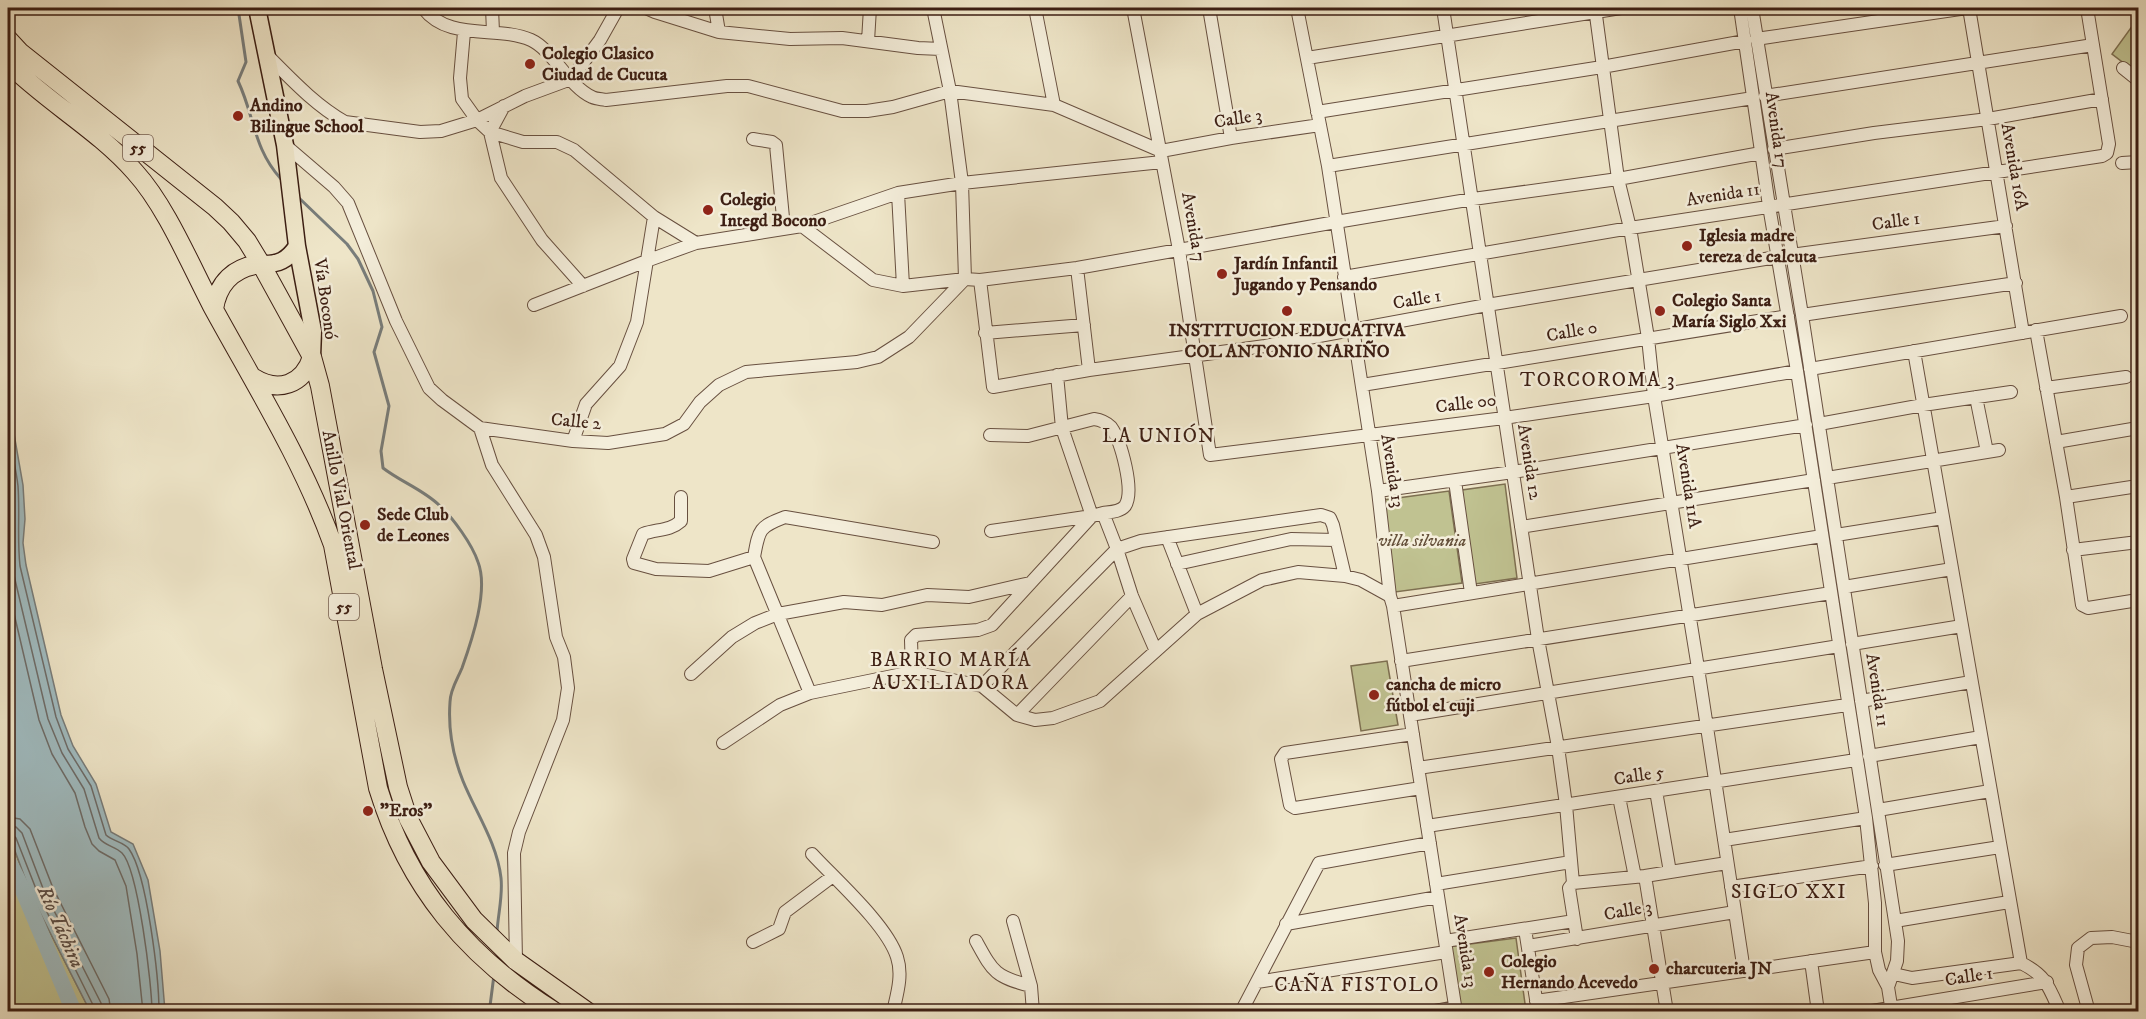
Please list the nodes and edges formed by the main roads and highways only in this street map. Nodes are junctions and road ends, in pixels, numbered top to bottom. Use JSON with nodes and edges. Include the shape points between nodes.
{"nodes":[{"id":1,"x":256,"y":8,"type":"edge"},
{"id":2,"x":8,"y":39,"type":"edge"},
{"id":3,"x":8,"y":63,"type":"edge"},
{"id":4,"x":297,"y":246,"type":"junction"},
{"id":5,"x":261,"y":264,"type":"junction"},
{"id":6,"x":214,"y":309,"type":"junction"},
{"id":7,"x":312,"y":357,"type":"junction"},
{"id":8,"x":254,"y":378,"type":"junction"},
{"id":9,"x":555,"y":1011,"type":"edge"},
{"id":10,"x":588,"y":1011,"type":"edge"}],
"edges":[{"from":1,"to":4,"type":"main road","name":"Vía Boconó","via":[[285,145]]},
{"from":2,"to":5,"type":"highway","name":"Anillo Vial Oriental","number":"55","via":[[231,222]]},
{"from":3,"to":6,"type":"highway","name":"Anillo Vial Oriental","number":"55","via":[[136,173],[155,198]]},
{"from":4,"to":5,"type":"main road","name":"Vía Boconó","via":[[282,261]]},
{"from":4,"to":7,"type":"main road","name":"Vía Boconó","via":[[313,331]]},
{"from":5,"to":6,"type":"highway","via":[[232,274],[219,289]]},
{"from":5,"to":7,"type":"highway","name":"Anillo Vial Oriental","number":"55"},
{"from":6,"to":8,"type":"highway","name":"Anillo Vial Oriental","number":"55"},
{"from":7,"to":8,"type":"highway","via":[[304,374],[289,384],[270,386]]},
{"from":7,"to":10,"type":"highway","name":"Anillo Vial Oriental","number":"55","via":[[398,788],[418,839],[474,920],[516,961]]},
{"from":8,"to":9,"type":"highway","name":"Anillo Vial Oriental","number":"55","via":[[333,545],[378,788],[400,848],[438,909],[476,952]]}]}
